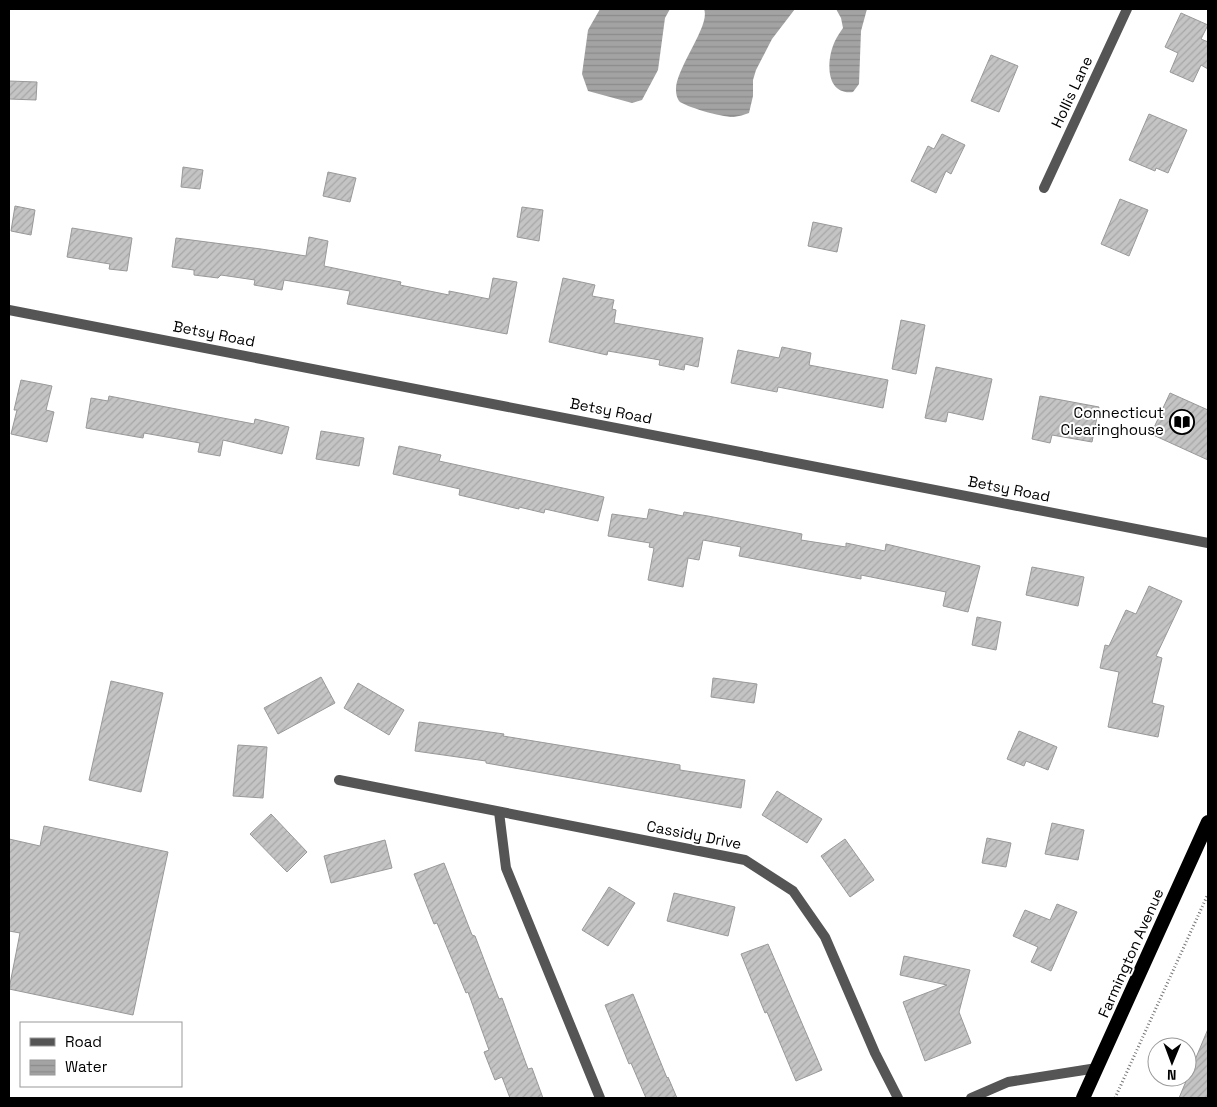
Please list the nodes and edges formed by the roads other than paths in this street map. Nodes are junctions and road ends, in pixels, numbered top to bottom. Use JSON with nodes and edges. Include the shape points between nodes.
{"nodes":[{"id":1,"x":1127,"y":9,"type":"edge"},
{"id":2,"x":1044,"y":188,"type":"dead end"},
{"id":3,"x":9,"y":310,"type":"edge"},
{"id":4,"x":1208,"y":543,"type":"edge"},
{"id":5,"x":339,"y":780,"type":"dead end"},
{"id":6,"x":499,"y":812,"type":"junction"},
{"id":7,"x":1208,"y":822,"type":"edge"},
{"id":8,"x":1097,"y":1068,"type":"junction"},
{"id":9,"x":600,"y":1098,"type":"edge"},
{"id":10,"x":898,"y":1098,"type":"edge"},
{"id":11,"x":971,"y":1098,"type":"edge"},
{"id":12,"x":1083,"y":1098,"type":"edge"}],
"edges":[{"from":1,"to":2,"type":"street","name":"Hollis Lane"},
{"from":3,"to":4,"type":"street","name":"Betsy Road"},
{"from":5,"to":6,"type":"street","name":"Cassidy Drive"},
{"from":6,"to":9,"type":"street","via":[[506,868]]},
{"from":6,"to":10,"type":"street","name":"Cassidy Drive","via":[[745,860],[793,891],[825,937]]},
{"from":7,"to":8,"type":"highway","name":"Farmington Avenue"},
{"from":8,"to":11,"type":"street","via":[[1008,1082]]},
{"from":8,"to":12,"type":"highway","name":"Farmington Avenue"}]}
